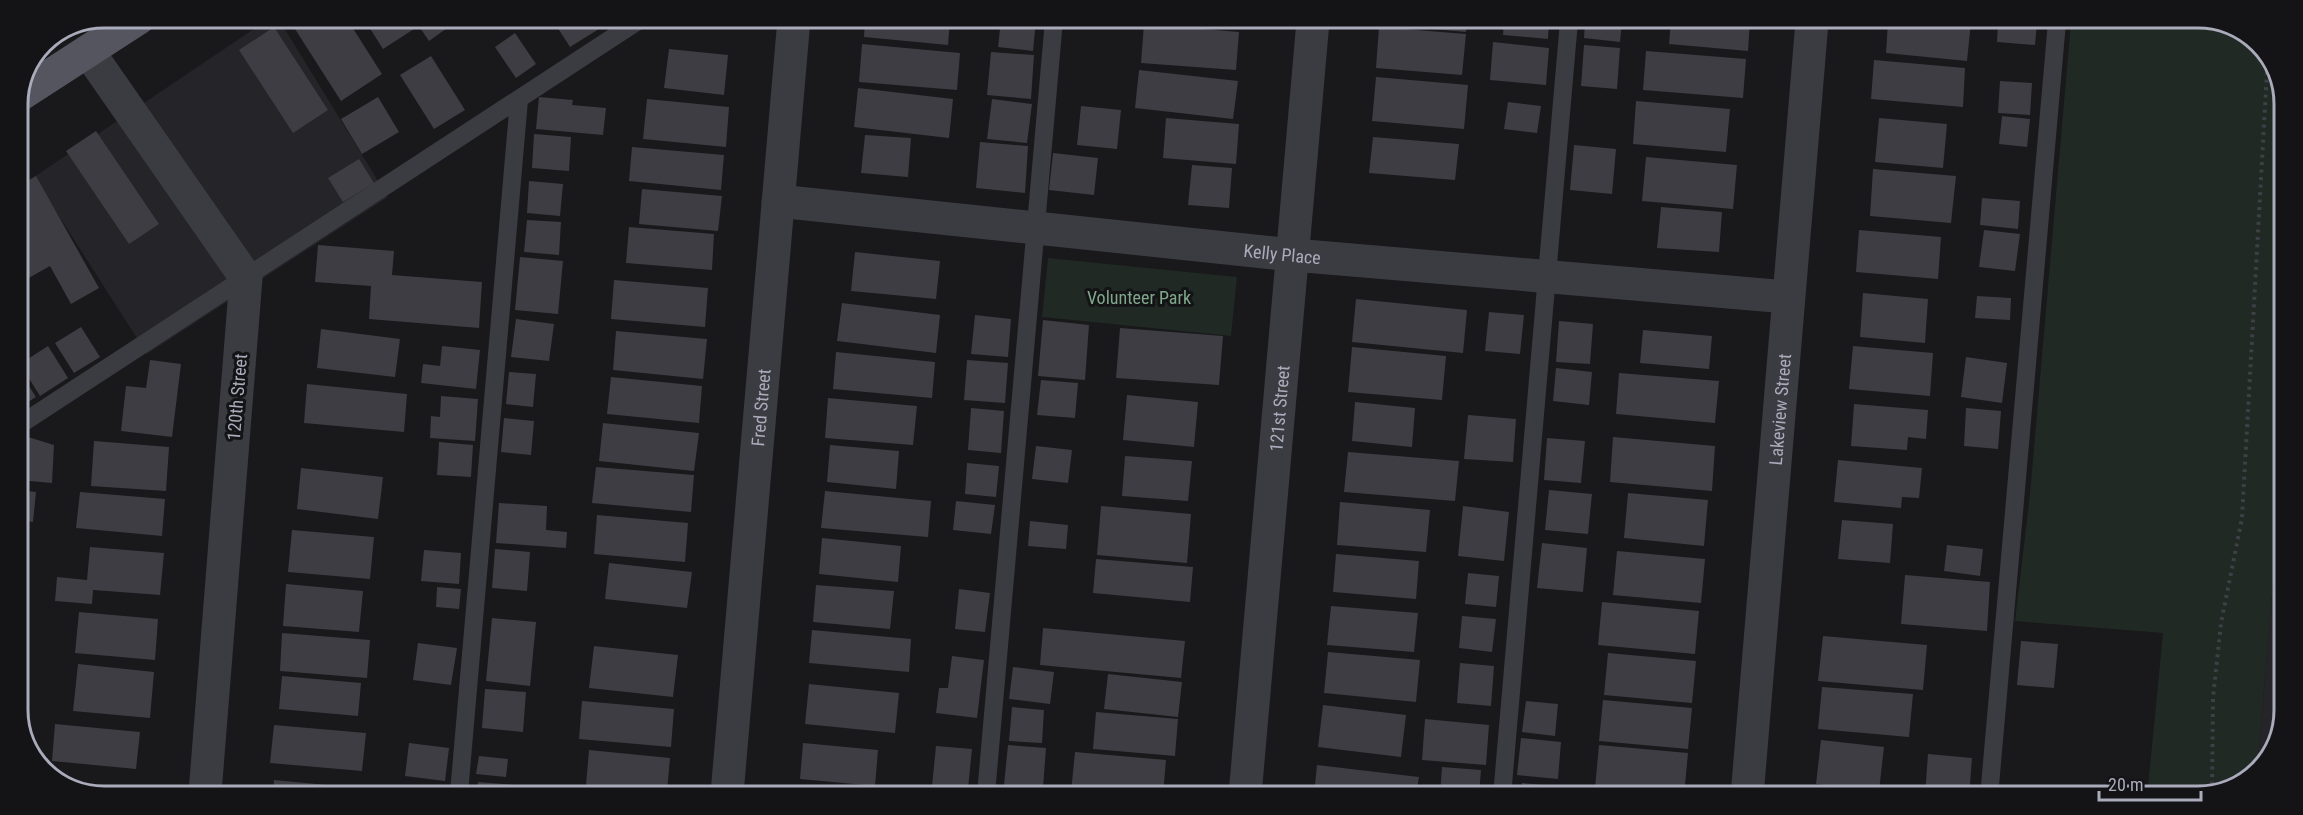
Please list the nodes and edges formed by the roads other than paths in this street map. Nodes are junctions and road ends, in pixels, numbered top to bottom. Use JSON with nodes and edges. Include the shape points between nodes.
{"nodes":[{"id":1,"x":124,"y":28,"type":"edge"},
{"id":2,"x":627,"y":28,"type":"edge"},
{"id":3,"x":793,"y":28,"type":"edge"},
{"id":4,"x":1053,"y":28,"type":"edge"},
{"id":5,"x":1313,"y":28,"type":"edge"},
{"id":6,"x":1568,"y":28,"type":"edge"},
{"id":7,"x":1811,"y":28,"type":"edge"},
{"id":8,"x":2056,"y":28,"type":"edge"},
{"id":9,"x":88,"y":51,"type":"junction"},
{"id":10,"x":31,"y":87,"type":"edge"},
{"id":11,"x":519,"y":100,"type":"junction"},
{"id":12,"x":778,"y":201,"type":"junction"},
{"id":13,"x":1035,"y":228,"type":"junction"},
{"id":14,"x":1293,"y":255,"type":"junction"},
{"id":15,"x":1548,"y":277,"type":"junction"},
{"id":16,"x":246,"y":278,"type":"junction"},
{"id":17,"x":1788,"y":297,"type":"junction"},
{"id":18,"x":29,"y":419,"type":"edge"},
{"id":19,"x":206,"y":786,"type":"edge"},
{"id":20,"x":460,"y":786,"type":"edge"},
{"id":21,"x":728,"y":786,"type":"edge"},
{"id":22,"x":987,"y":786,"type":"edge"},
{"id":23,"x":1246,"y":786,"type":"edge"},
{"id":24,"x":1503,"y":786,"type":"edge"},
{"id":25,"x":1748,"y":786,"type":"edge"},
{"id":26,"x":1990,"y":786,"type":"edge"}],
"edges":[{"from":1,"to":9,"type":"main road"},
{"from":2,"to":11,"type":"lane"},
{"from":3,"to":12,"type":"street","name":"Fred Street"},
{"from":4,"to":13,"type":"lane"},
{"from":5,"to":14,"type":"street","name":"121st Street"},
{"from":6,"to":15,"type":"lane"},
{"from":7,"to":17,"type":"street","name":"Lakeview Street"},
{"from":8,"to":26,"type":"lane"},
{"from":9,"to":10,"type":"main road"},
{"from":9,"to":16,"type":"street"},
{"from":11,"to":16,"type":"lane"},
{"from":11,"to":20,"type":"lane"},
{"from":12,"to":13,"type":"street","name":"Kelly Place"},
{"from":12,"to":21,"type":"street","name":"Fred Street"},
{"from":13,"to":14,"type":"street","name":"Kelly Place"},
{"from":13,"to":22,"type":"lane"},
{"from":14,"to":15,"type":"street","name":"Kelly Place"},
{"from":14,"to":23,"type":"street","name":"121st Street"},
{"from":15,"to":17,"type":"street","name":"Kelly Place"},
{"from":15,"to":24,"type":"lane"},
{"from":16,"to":18,"type":"lane"},
{"from":16,"to":19,"type":"street","name":"120th Street"},
{"from":17,"to":25,"type":"street","name":"Lakeview Street"}]}
